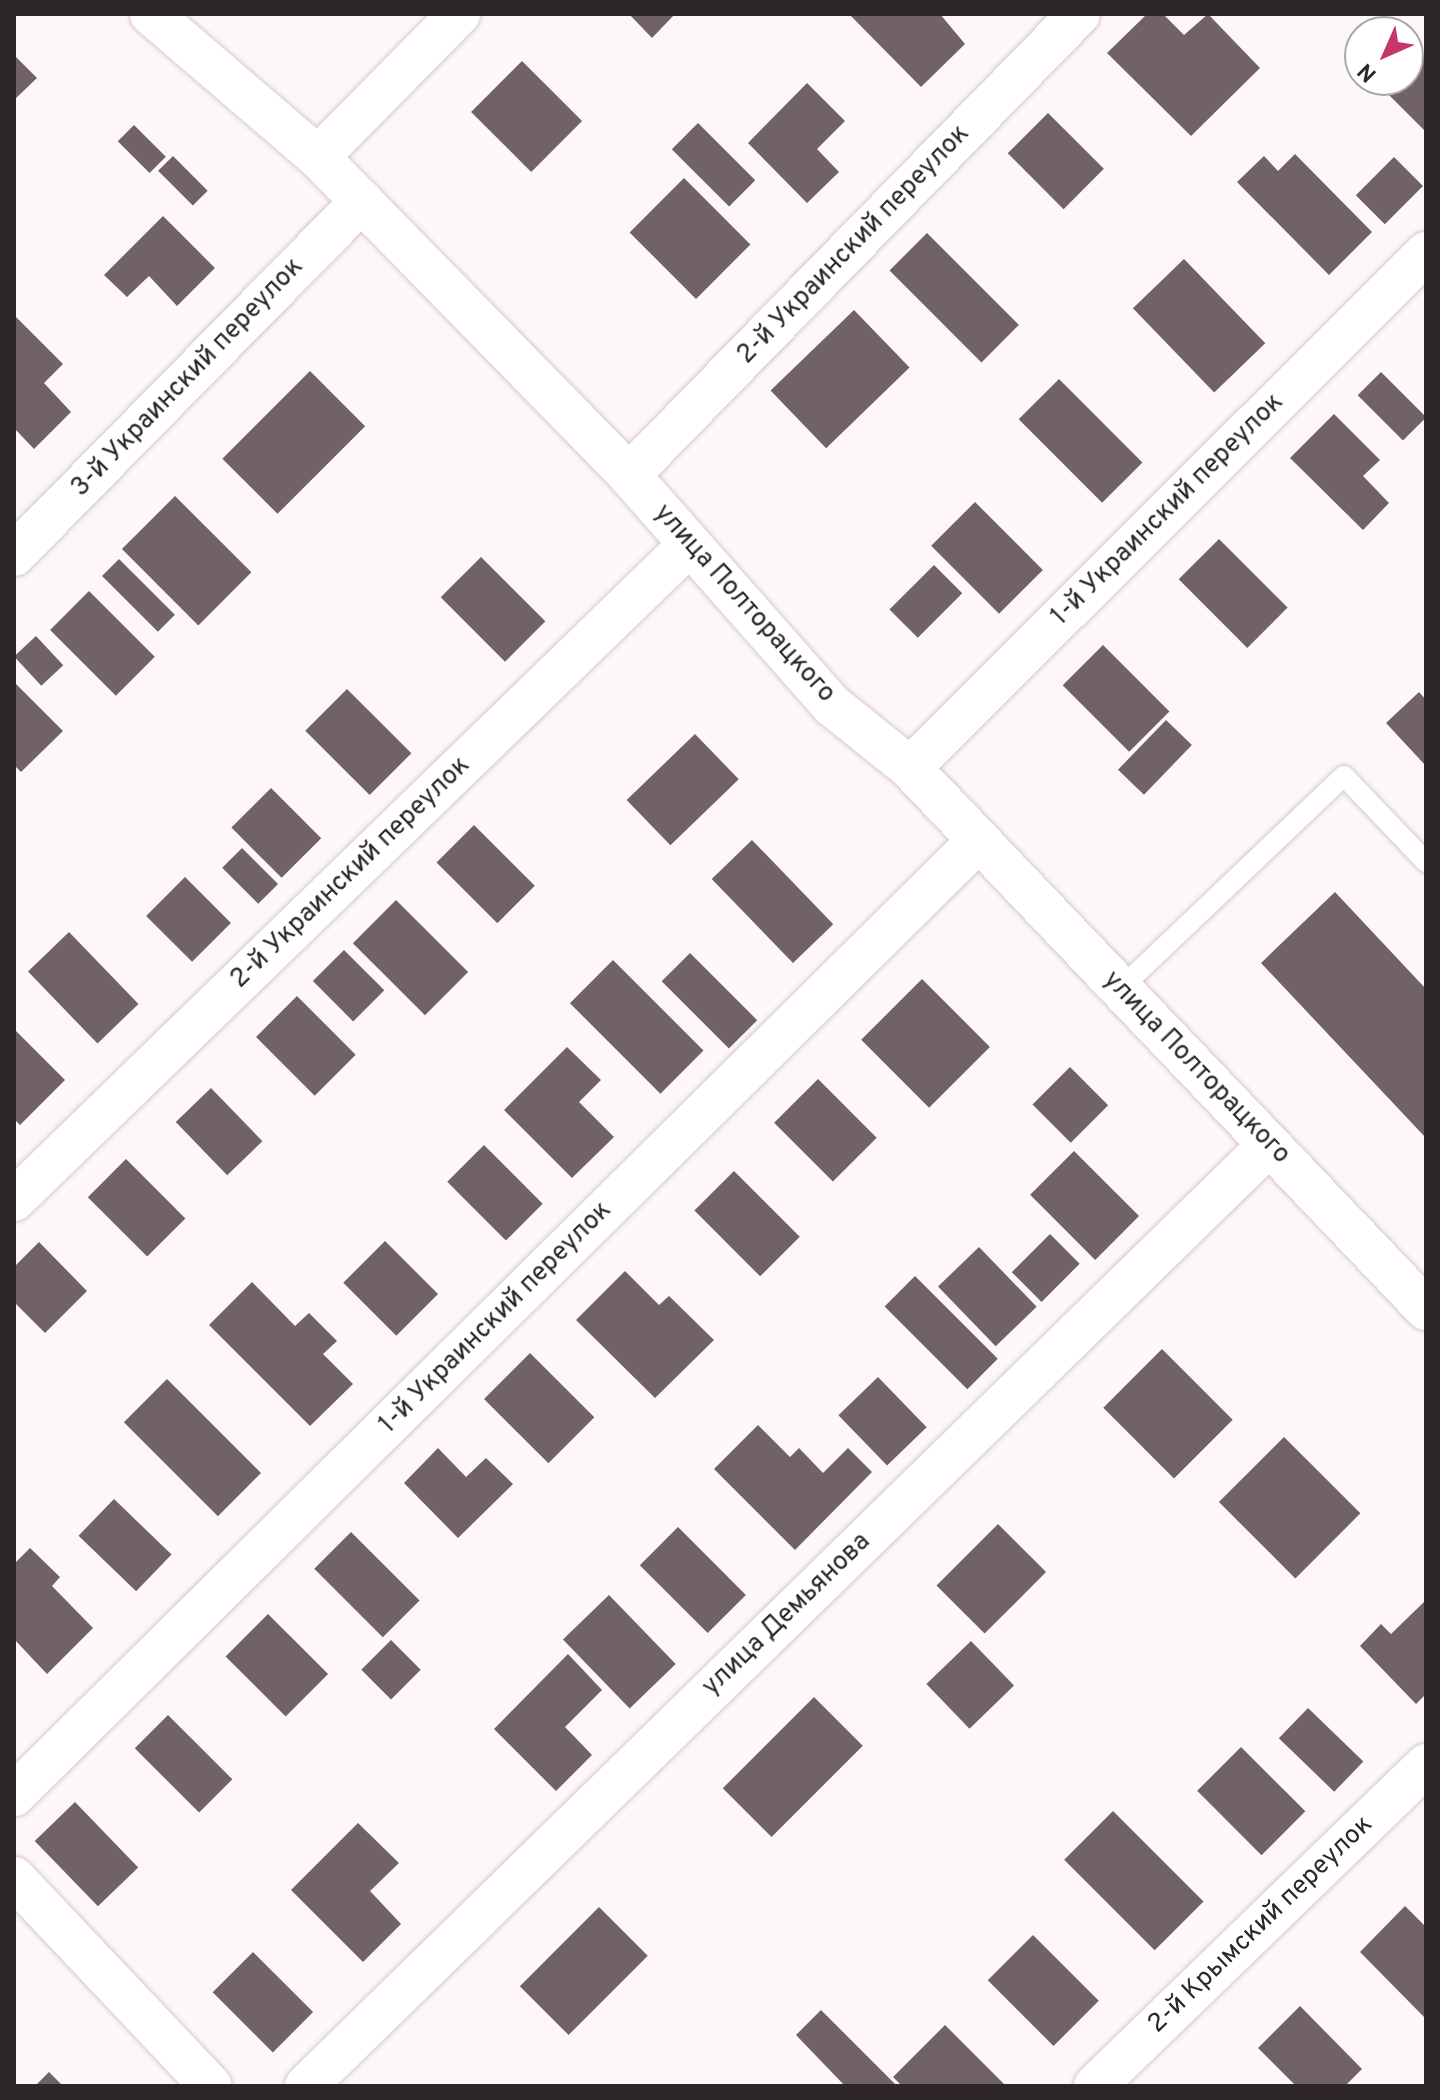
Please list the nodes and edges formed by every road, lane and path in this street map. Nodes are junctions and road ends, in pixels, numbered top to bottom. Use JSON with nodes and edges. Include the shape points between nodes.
{"nodes":[{"id":1,"x":151,"y":14,"type":"edge"},
{"id":2,"x":459,"y":14,"type":"edge"},
{"id":3,"x":1079,"y":14,"type":"edge"},
{"id":4,"x":318,"y":157,"type":"junction"},
{"id":5,"x":362,"y":201,"type":"junction"},
{"id":6,"x":1426,"y":253,"type":"edge"},
{"id":7,"x":629,"y":475,"type":"junction"},
{"id":8,"x":688,"y":546,"type":"junction"},
{"id":9,"x":14,"y":555,"type":"edge"},
{"id":10,"x":910,"y":768,"type":"junction"},
{"id":11,"x":979,"y":840,"type":"junction"},
{"id":12,"x":1426,"y":862,"type":"edge"},
{"id":13,"x":1120,"y":989,"type":"junction"},
{"id":14,"x":1269,"y":1145,"type":"junction"},
{"id":15,"x":14,"y":1200,"type":"edge"},
{"id":16,"x":1426,"y":1309,"type":"edge"},
{"id":17,"x":1426,"y":1765,"type":"edge"},
{"id":18,"x":14,"y":1795,"type":"edge"},
{"id":19,"x":14,"y":1878,"type":"edge"},
{"id":20,"x":211,"y":2086,"type":"edge"},
{"id":21,"x":306,"y":2086,"type":"edge"},
{"id":22,"x":1095,"y":2086,"type":"edge"}],
"edges":[{"from":1,"to":4,"type":"street","name":"улица Полторацкого"},
{"from":2,"to":4,"type":"street"},
{"from":3,"to":7,"type":"street","name":"2-й Украинский переулок"},
{"from":4,"to":5,"type":"street","name":"улица Полторацкого"},
{"from":5,"to":7,"type":"street","name":"улица Полторацкого"},
{"from":5,"to":9,"type":"street","name":"3-й Украинский переулок"},
{"from":6,"to":10,"type":"street","name":"1-й Украинский переулок"},
{"from":7,"to":8,"type":"street","name":"улица Полторацкого"},
{"from":8,"to":10,"type":"street","name":"улица Полторацкого","via":[[833,706]]},
{"from":8,"to":15,"type":"street","name":"2-й Украинский переулок"},
{"from":10,"to":11,"type":"street","name":"улица Полторацкого"},
{"from":11,"to":13,"type":"street","name":"улица Полторацкого"},
{"from":11,"to":18,"type":"street","name":"1-й Украинский переулок"},
{"from":12,"to":13,"type":"lane","via":[[1344,776]]},
{"from":13,"to":14,"type":"street","name":"улица Полторацкого"},
{"from":14,"to":16,"type":"street","name":"улица Полторацкого"},
{"from":14,"to":21,"type":"street","name":"улица Демьянова"},
{"from":17,"to":22,"type":"street","name":"2-й Крымский переулок"},
{"from":19,"to":20,"type":"street"}]}
